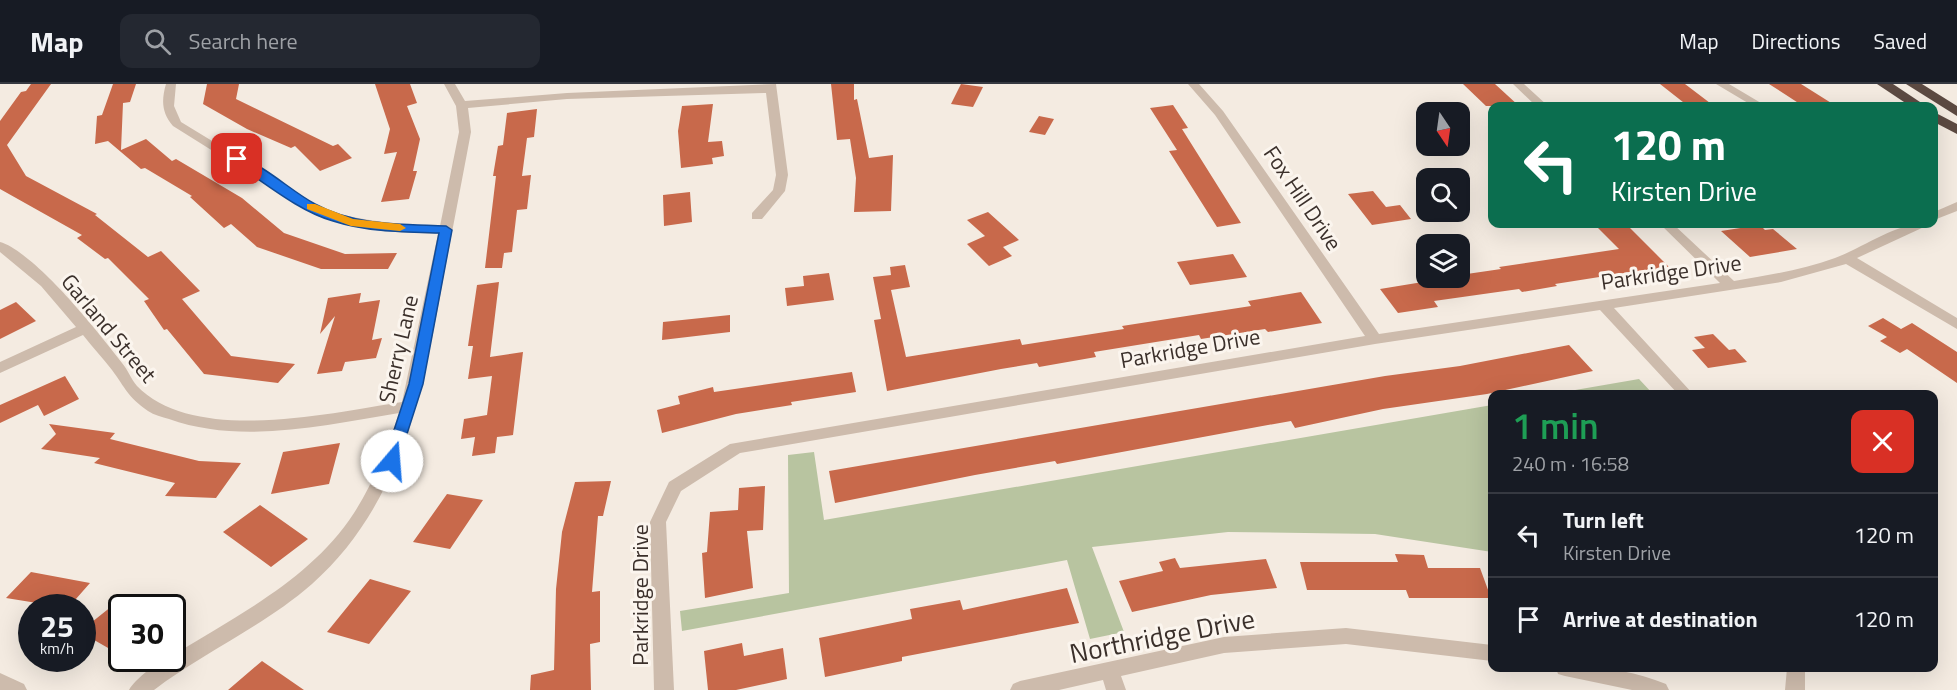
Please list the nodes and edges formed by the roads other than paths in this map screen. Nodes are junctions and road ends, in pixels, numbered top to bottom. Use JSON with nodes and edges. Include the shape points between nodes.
{"nodes":[{"id":1,"x":171,"y":84,"type":"edge"},
{"id":2,"x":449,"y":84,"type":"edge"},
{"id":3,"x":1193,"y":84,"type":"edge"},
{"id":4,"x":1518,"y":84,"type":"edge"},
{"id":5,"x":1721,"y":84,"type":"edge"},
{"id":6,"x":1884,"y":84,"type":"edge"},
{"id":7,"x":1912,"y":84,"type":"edge"},
{"id":8,"x":772,"y":86,"type":"edge"},
{"id":9,"x":1538,"y":102,"type":"edge"},
{"id":10,"x":1753,"y":102,"type":"edge"},
{"id":11,"x":1913,"y":102,"type":"edge"},
{"id":12,"x":461,"y":105,"type":"junction"},
{"id":13,"x":1957,"y":112,"type":"edge"},
{"id":14,"x":1938,"y":118,"type":"edge"},
{"id":15,"x":1957,"y":130,"type":"edge"},
{"id":16,"x":1957,"y":206,"type":"edge"},
{"id":17,"x":1938,"y":214,"type":"edge"},
{"id":18,"x":757,"y":216,"type":"dead end"},
{"id":19,"x":1670,"y":228,"type":"edge"},
{"id":20,"x":1910,"y":228,"type":"edge"},
{"id":21,"x":446,"y":230,"type":"junction"},
{"id":22,"x":0,"y":246,"type":"edge"},
{"id":23,"x":1846,"y":258,"type":"junction"},
{"id":24,"x":1732,"y":286,"type":"junction"},
{"id":25,"x":1604,"y":305,"type":"junction"},
{"id":26,"x":1957,"y":324,"type":"edge"},
{"id":27,"x":86,"y":328,"type":"junction"},
{"id":28,"x":1375,"y":339,"type":"junction"},
{"id":29,"x":0,"y":368,"type":"edge"},
{"id":30,"x":1682,"y":390,"type":"edge"},
{"id":31,"x":409,"y":406,"type":"junction"},
{"id":32,"x":1488,"y":653,"type":"edge"},
{"id":33,"x":1109,"y":670,"type":"junction"},
{"id":34,"x":1585,"y":672,"type":"edge"},
{"id":35,"x":1796,"y":672,"type":"edge"},
{"id":36,"x":0,"y":682,"type":"edge"},
{"id":37,"x":18,"y":690,"type":"edge"},
{"id":38,"x":139,"y":690,"type":"edge"},
{"id":39,"x":664,"y":690,"type":"edge"},
{"id":40,"x":1020,"y":690,"type":"edge"},
{"id":41,"x":1116,"y":690,"type":"edge"},
{"id":42,"x":1659,"y":690,"type":"edge"},
{"id":43,"x":1795,"y":690,"type":"edge"}],
"edges":[{"from":1,"to":21,"type":"street","via":[[167,101],[177,124],[321,213],[382,227]]},
{"from":2,"to":12,"type":"street","name":"Sherry Lane"},
{"from":3,"to":28,"type":"street","name":"Fox Hill Drive","via":[[1219,113]]},
{"from":4,"to":9,"type":"street"},
{"from":5,"to":10,"type":"street"},
{"from":6,"to":11,"type":"highway"},
{"from":7,"to":13,"type":"highway"},
{"from":8,"to":12,"type":"street"},
{"from":8,"to":18,"type":"street","via":[[782,183]]},
{"from":12,"to":21,"type":"street","name":"Sherry Lane","via":[[465,132]]},
{"from":14,"to":15,"type":"highway"},
{"from":16,"to":17,"type":"street"},
{"from":19,"to":24,"type":"street"},
{"from":20,"to":23,"type":"street","name":"Parkridge Drive"},
{"from":21,"to":31,"type":"street","name":"Sherry Lane"},
{"from":22,"to":27,"type":"street","name":"Garland Street","via":[[58,296]]},
{"from":23,"to":24,"type":"street","name":"Parkridge Drive","via":[[1798,275]]},
{"from":23,"to":26,"type":"street"},
{"from":24,"to":25,"type":"street","name":"Parkridge Drive"},
{"from":25,"to":28,"type":"street","name":"Parkridge Drive"},
{"from":25,"to":30,"type":"street"},
{"from":27,"to":29,"type":"street"},
{"from":27,"to":31,"type":"street","name":"Garland Street","via":[[131,390],[175,418],[220,425],[272,424]]},
{"from":28,"to":39,"type":"street","name":"Parkridge Drive","via":[[736,448],[675,487],[658,522]]},
{"from":31,"to":38,"type":"street","name":"Sherry Lane","via":[[384,480],[351,533],[323,564],[263,610],[170,665]]},
{"from":32,"to":33,"type":"street","name":"Northridge Drive","via":[[1346,636],[1224,645]]},
{"from":33,"to":40,"type":"street","name":"Northridge Drive"},
{"from":33,"to":41,"type":"street"},
{"from":34,"to":42,"type":"street"},
{"from":35,"to":43,"type":"street"},
{"from":36,"to":37,"type":"street"}]}
